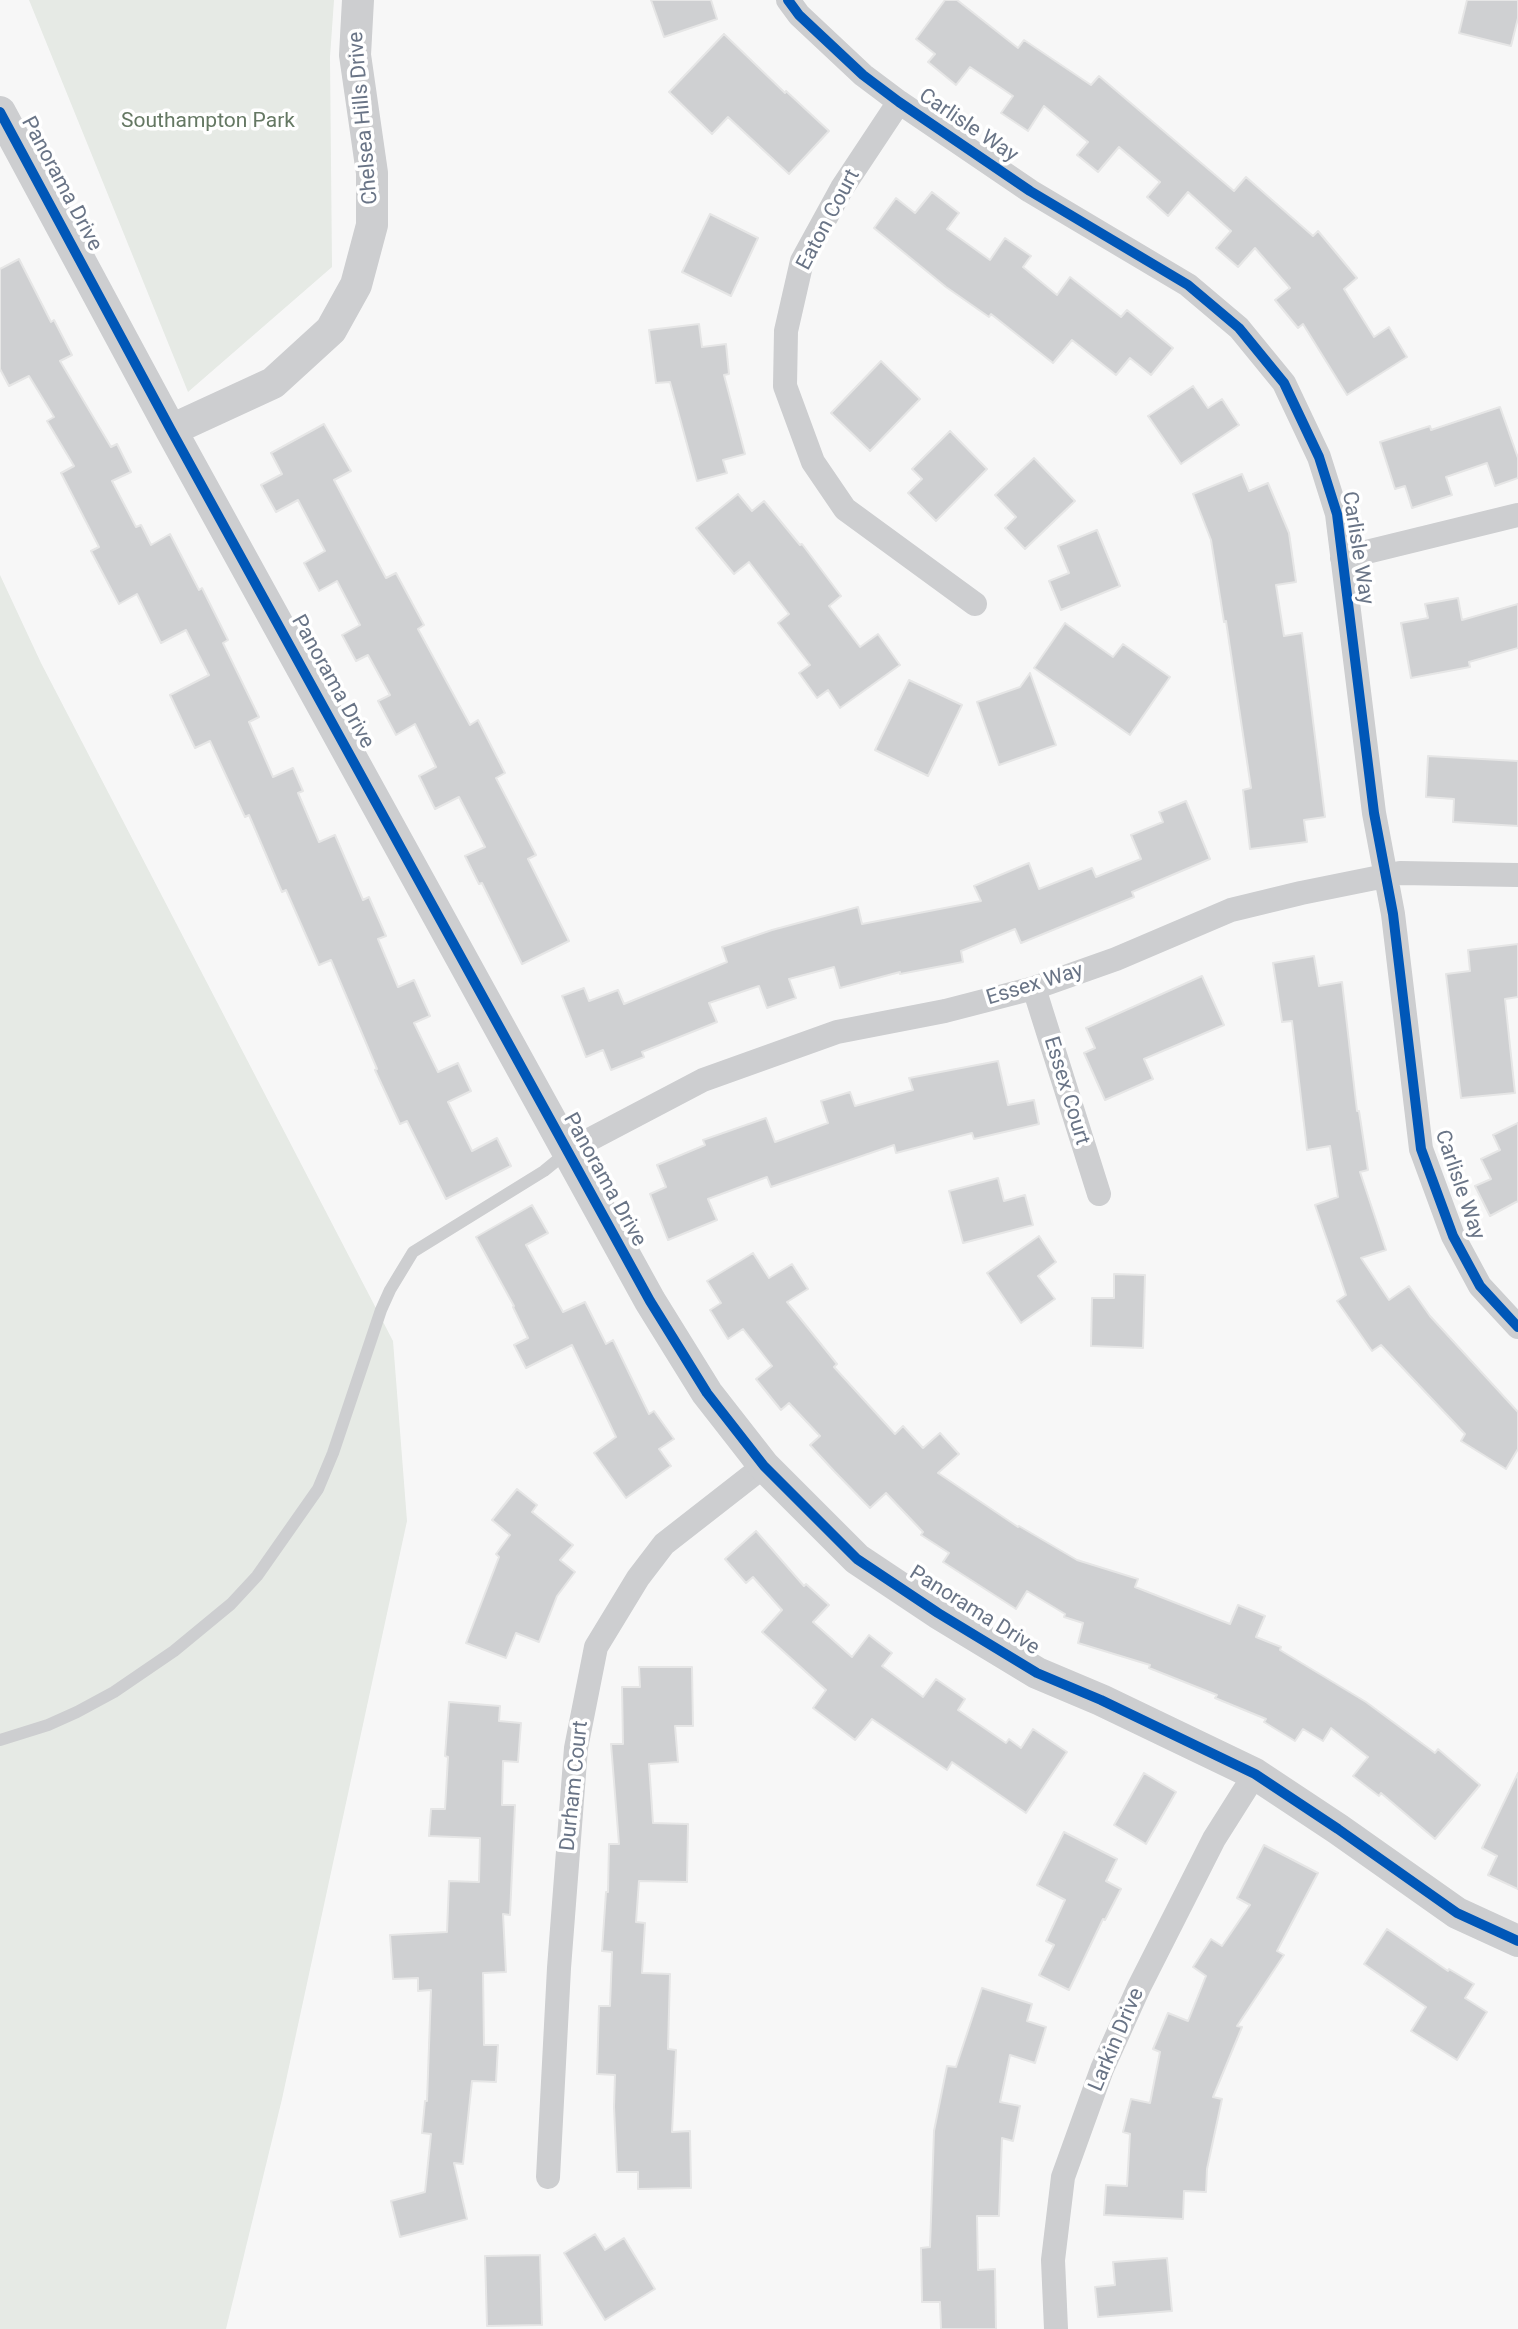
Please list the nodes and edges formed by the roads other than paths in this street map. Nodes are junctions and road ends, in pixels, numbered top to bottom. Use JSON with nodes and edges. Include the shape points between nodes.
{"nodes":[{"id":1,"x":358,"y":0,"type":"edge"},
{"id":2,"x":788,"y":0,"type":"edge"},
{"id":3,"x":899,"y":102,"type":"junction"},
{"id":4,"x":0,"y":112,"type":"edge"},
{"id":5,"x":171,"y":430,"type":"junction"},
{"id":6,"x":1518,"y":515,"type":"edge"},
{"id":7,"x":1342,"y":558,"type":"junction"},
{"id":8,"x":975,"y":604,"type":"dead end"},
{"id":9,"x":1518,"y":875,"type":"edge"},
{"id":10,"x":1386,"y":876,"type":"junction"},
{"id":11,"x":1034,"y":988,"type":"junction"},
{"id":12,"x":566,"y":1152,"type":"junction"},
{"id":13,"x":1099,"y":1194,"type":"dead end"},
{"id":14,"x":1518,"y":1327,"type":"edge"},
{"id":15,"x":764,"y":1466,"type":"junction"},
{"id":16,"x":0,"y":1740,"type":"edge"},
{"id":17,"x":1255,"y":1774,"type":"junction"},
{"id":18,"x":1518,"y":1941,"type":"edge"},
{"id":19,"x":548,"y":2177,"type":"dead end"},
{"id":20,"x":1056,"y":2329,"type":"edge"}],
"edges":[{"from":1,"to":5,"type":"street","name":"Chelsea Hills Drive","via":[[355,55],[372,173],[372,225],[356,285],[331,330],[273,383]]},
{"from":2,"to":3,"type":"street","name":"Carlisle Way","via":[[863,75]]},
{"from":3,"to":7,"type":"street","name":"Carlisle Way","via":[[1030,191],[1188,285],[1240,328],[1284,383],[1319,457],[1337,514]]},
{"from":3,"to":8,"type":"street","name":"Eaton Court","via":[[842,188],[802,261],[786,331],[785,386],[813,462],[845,509]]},
{"from":4,"to":5,"type":"street","name":"Panorama Drive"},
{"from":5,"to":12,"type":"street","name":"Panorama Drive"},
{"from":6,"to":7,"type":"street"},
{"from":7,"to":10,"type":"street","name":"Carlisle Way"},
{"from":9,"to":10,"type":"street","name":"Essex Way"},
{"from":10,"to":11,"type":"street","name":"Essex Way","via":[[1231,910]]},
{"from":10,"to":14,"type":"street","name":"Carlisle Way","via":[[1421,1149],[1453,1236],[1480,1286]]},
{"from":11,"to":12,"type":"street","name":"Essex Way","via":[[946,1012],[837,1032],[703,1080]]},
{"from":11,"to":13,"type":"street","name":"Essex Court"},
{"from":12,"to":15,"type":"street","name":"Panorama Drive","via":[[707,1393]]},
{"from":12,"to":16,"type":"lane","via":[[544,1171],[413,1252],[381,1310],[318,1489],[257,1576],[231,1604],[114,1692],[48,1725]]},
{"from":15,"to":17,"type":"street","name":"Panorama Drive","via":[[857,1559],[938,1613],[1037,1672]]},
{"from":15,"to":19,"type":"street","name":"Durham Court","via":[[664,1544],[596,1647],[576,1748]]},
{"from":17,"to":18,"type":"street","name":"Panorama Drive","via":[[1457,1913]]},
{"from":17,"to":20,"type":"street","name":"Larkin Drive","via":[[1214,1839],[1139,1987],[1102,2069],[1063,2177],[1053,2260]]}]}
